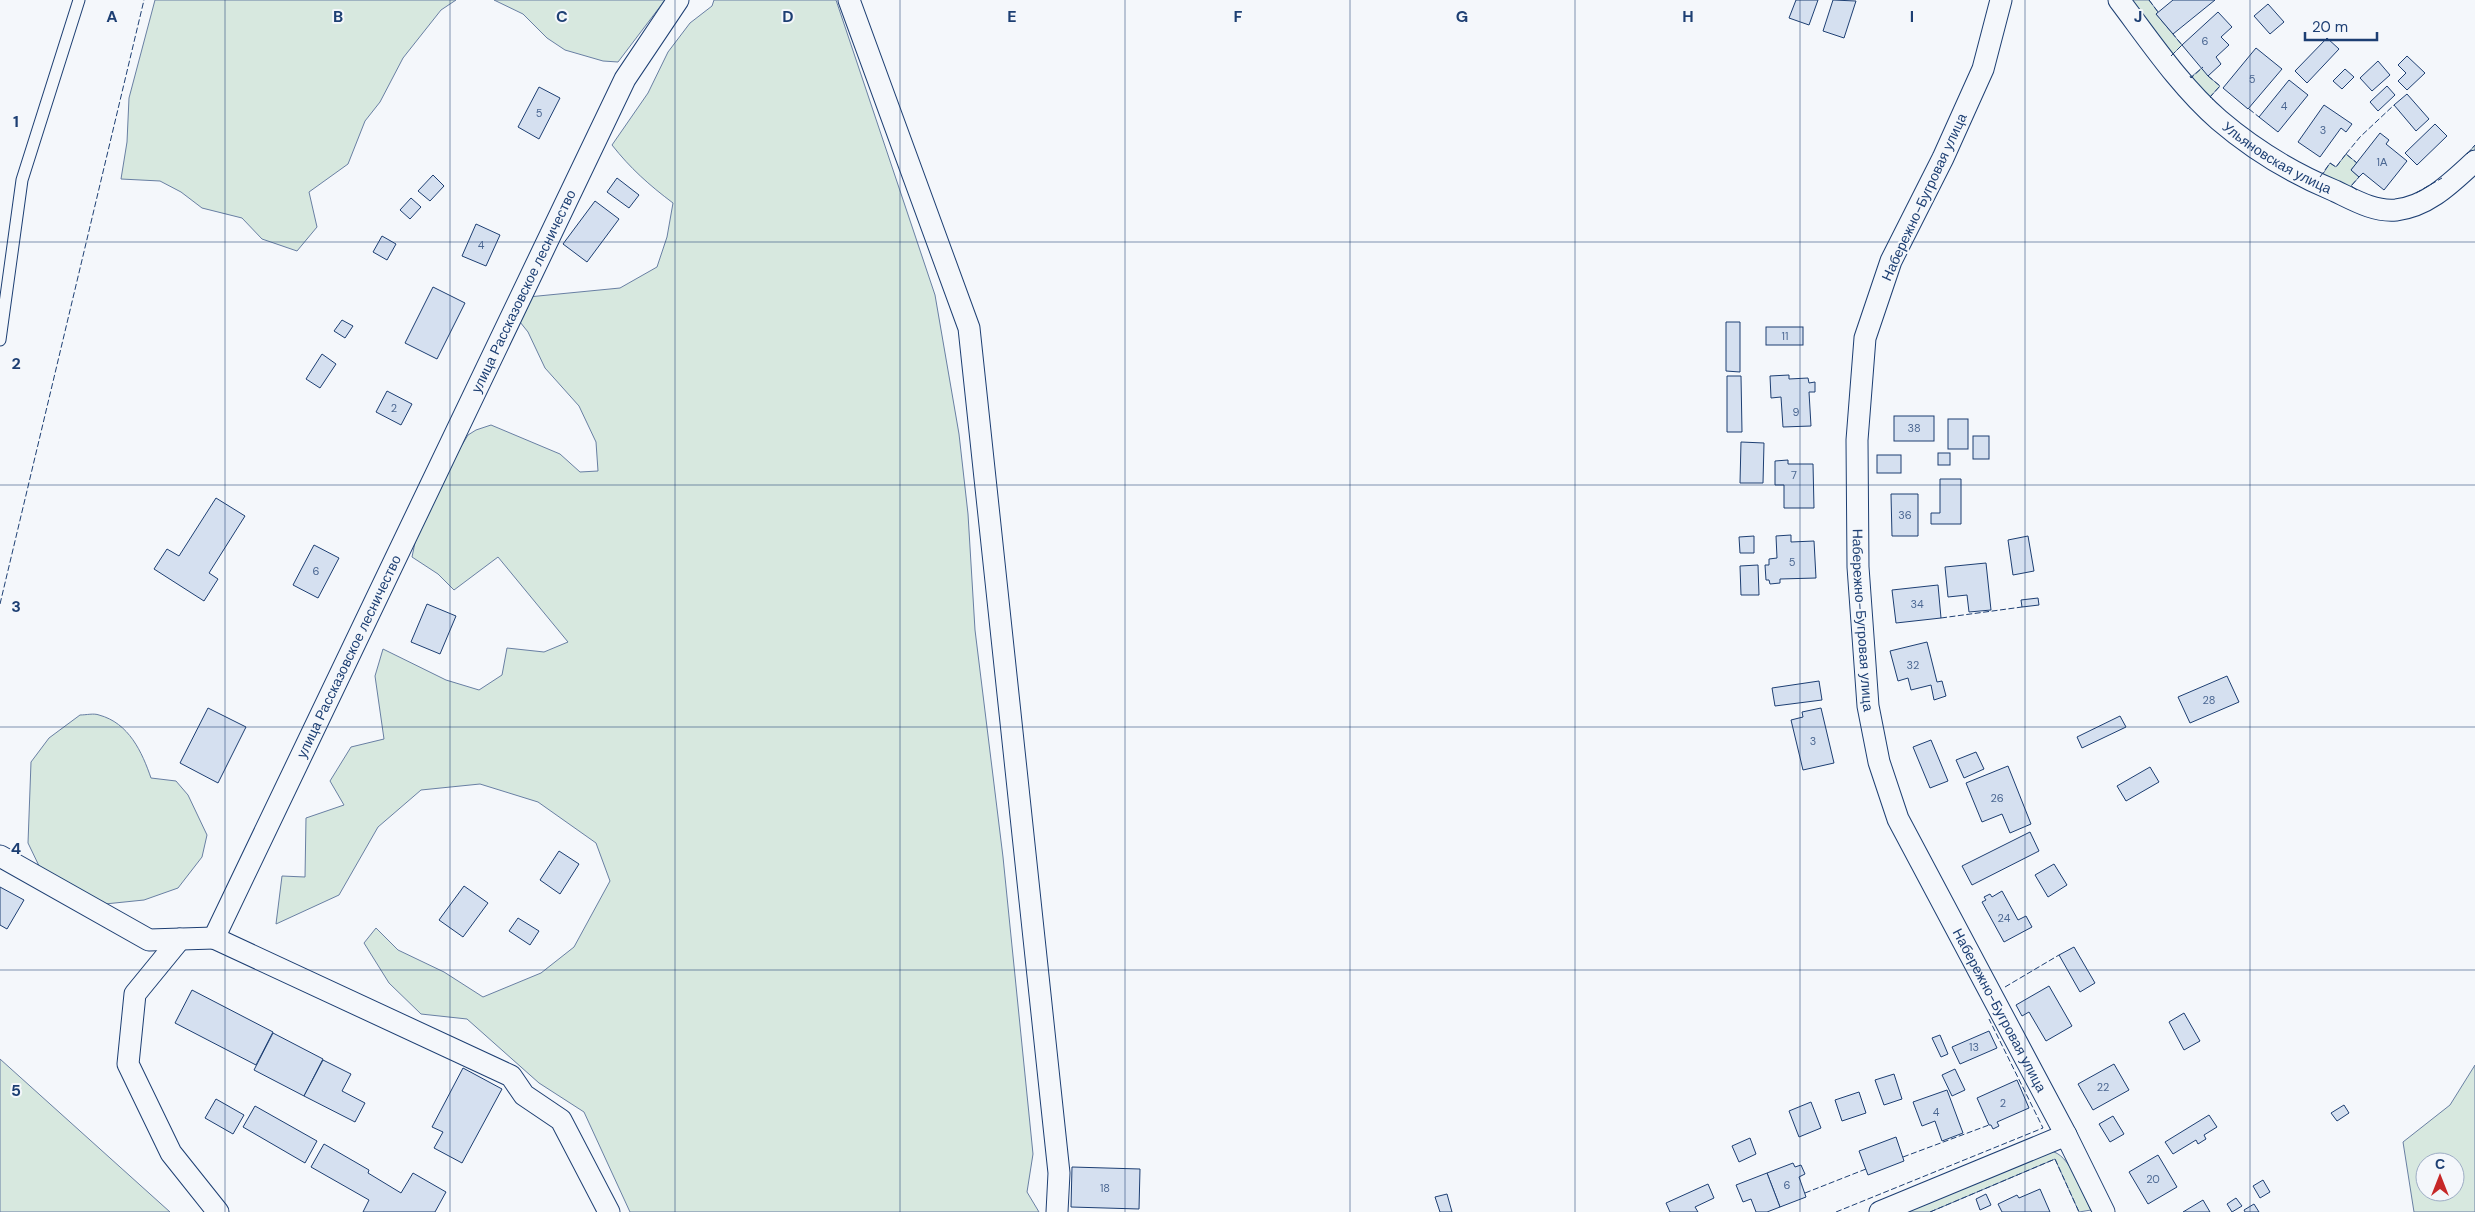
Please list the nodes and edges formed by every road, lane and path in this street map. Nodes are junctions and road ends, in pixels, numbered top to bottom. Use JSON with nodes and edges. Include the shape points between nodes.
{"nodes":[{"id":1,"x":79,"y":0,"type":"edge"},
{"id":2,"x":678,"y":0,"type":"edge"},
{"id":3,"x":848,"y":0,"type":"edge"},
{"id":4,"x":2001,"y":0,"type":"edge"},
{"id":5,"x":2119,"y":0,"type":"edge"},
{"id":6,"x":2475,"y":161,"type":"edge"},
{"id":7,"x":0,"y":340,"type":"edge"},
{"id":8,"x":0,"y":856,"type":"edge"},
{"id":9,"x":214,"y":938,"type":"junction"},
{"id":10,"x":180,"y":939,"type":"junction"},
{"id":11,"x":2066,"y":1135,"type":"junction"},
{"id":12,"x":218,"y":1212,"type":"edge"},
{"id":13,"x":609,"y":1212,"type":"edge"},
{"id":14,"x":1057,"y":1212,"type":"edge"},
{"id":15,"x":1880,"y":1212,"type":"edge"},
{"id":16,"x":2104,"y":1212,"type":"edge"}],
"edges":[{"from":1,"to":7,"type":"lane","via":[[22,180]]},
{"from":2,"to":9,"type":"street","name":"улица Рассказовское лесничество","via":[[625,79]]},
{"from":3,"to":14,"type":"street","via":[[968,328],[1058,1163]]},
{"from":4,"to":11,"type":"street","name":"Набережно-Бугровая улица","via":[[1983,69],[1891,261],[1865,338],[1857,440],[1858,568],[1868,706],[1879,762],[1898,819]]},
{"from":5,"to":6,"type":"street","name":"Ульяновская улица","via":[[2180,79],[2218,119],[2275,161],[2322,186],[2369,206],[2394,210],[2428,200]]},
{"from":8,"to":10,"type":"street","via":[[149,940]]},
{"from":9,"to":10,"type":"street"},
{"from":9,"to":13,"type":"street","via":[[511,1076],[524,1095],[561,1120]]},
{"from":10,"to":12,"type":"street","via":[[135,994],[128,1064],[171,1153]]},
{"from":11,"to":15,"type":"street"},
{"from":11,"to":16,"type":"street","name":"Набережно-Бугровая улица"}]}
